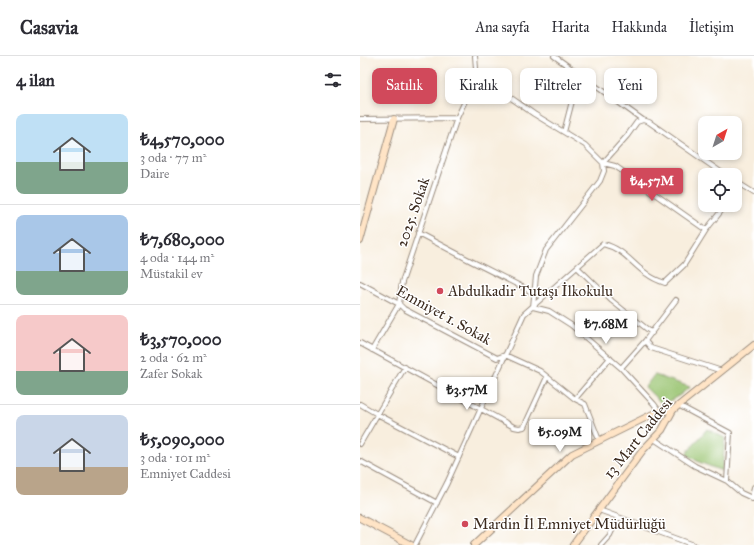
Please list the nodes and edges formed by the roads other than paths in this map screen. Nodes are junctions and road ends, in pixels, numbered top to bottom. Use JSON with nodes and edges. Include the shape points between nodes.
{"nodes":[{"id":1,"x":475,"y":56,"type":"edge"},
{"id":2,"x":554,"y":56,"type":"edge"},
{"id":3,"x":476,"y":68,"type":"edge"},
{"id":4,"x":571,"y":68,"type":"edge"},
{"id":5,"x":596,"y":86,"type":"edge"},
{"id":6,"x":512,"y":98,"type":"edge"},
{"id":7,"x":464,"y":104,"type":"edge"},
{"id":8,"x":571,"y":104,"type":"edge"},
{"id":9,"x":457,"y":118,"type":"junction"},
{"id":10,"x":360,"y":119,"type":"edge"},
{"id":11,"x":394,"y":119,"type":"junction"},
{"id":12,"x":643,"y":120,"type":"junction"},
{"id":13,"x":564,"y":132,"type":"junction"},
{"id":14,"x":603,"y":163,"type":"junction"},
{"id":15,"x":715,"y":168,"type":"edge"},
{"id":16,"x":742,"y":186,"type":"edge"},
{"id":17,"x":754,"y":193,"type":"edge"},
{"id":18,"x":720,"y":212,"type":"edge"},
{"id":19,"x":706,"y":230,"type":"junction"},
{"id":20,"x":418,"y":233,"type":"junction"},
{"id":21,"x":360,"y":241,"type":"edge"},
{"id":22,"x":577,"y":268,"type":"junction"},
{"id":23,"x":360,"y":283,"type":"edge"},
{"id":24,"x":534,"y":293,"type":"junction"},
{"id":25,"x":676,"y":300,"type":"dead end"},
{"id":26,"x":399,"y":304,"type":"junction"},
{"id":27,"x":533,"y":307,"type":"junction"},
{"id":28,"x":652,"y":333,"type":"junction"},
{"id":29,"x":646,"y":341,"type":"junction"},
{"id":30,"x":360,"y":343,"type":"edge"},
{"id":31,"x":754,"y":345,"type":"edge"},
{"id":32,"x":372,"y":350,"type":"junction"},
{"id":33,"x":505,"y":355,"type":"junction"},
{"id":34,"x":610,"y":358,"type":"junction"},
{"id":35,"x":405,"y":367,"type":"junction"},
{"id":36,"x":621,"y":368,"type":"junction"},
{"id":37,"x":722,"y":371,"type":"junction"},
{"id":38,"x":547,"y":377,"type":"junction"},
{"id":39,"x":575,"y":399,"type":"junction"},
{"id":40,"x":360,"y":404,"type":"edge"},
{"id":41,"x":680,"y":406,"type":"junction"},
{"id":42,"x":482,"y":410,"type":"junction"},
{"id":43,"x":673,"y":410,"type":"junction"},
{"id":44,"x":659,"y":411,"type":"junction"},
{"id":45,"x":377,"y":414,"type":"junction"},
{"id":46,"x":654,"y":439,"type":"junction"},
{"id":47,"x":599,"y":440,"type":"junction"},
{"id":48,"x":360,"y":444,"type":"edge"},
{"id":49,"x":459,"y":457,"type":"junction"},
{"id":50,"x":360,"y":461,"type":"edge"},
{"id":51,"x":727,"y":481,"type":"junction"},
{"id":52,"x":754,"y":487,"type":"edge"},
{"id":53,"x":753,"y":499,"type":"edge"},
{"id":54,"x":437,"y":503,"type":"junction"},
{"id":55,"x":599,"y":510,"type":"junction"},
{"id":56,"x":360,"y":518,"type":"edge"},
{"id":57,"x":618,"y":518,"type":"junction"},
{"id":58,"x":680,"y":543,"type":"edge"},
{"id":59,"x":411,"y":545,"type":"edge"},
{"id":60,"x":415,"y":545,"type":"edge"},
{"id":61,"x":474,"y":545,"type":"edge"},
{"id":62,"x":573,"y":545,"type":"edge"},
{"id":63,"x":601,"y":545,"type":"edge"},
{"id":64,"x":694,"y":545,"type":"edge"}],
"edges":[{"from":1,"to":3,"type":"street"},
{"from":2,"to":4,"type":"street"},
{"from":5,"to":12,"type":"street"},
{"from":6,"to":13,"type":"street"},
{"from":7,"to":9,"type":"street","name":"2025. Sokak"},
{"from":8,"to":13,"type":"street"},
{"from":9,"to":11,"type":"street"},
{"from":9,"to":20,"type":"street","name":"2025. Sokak"},
{"from":10,"to":11,"type":"street"},
{"from":11,"to":21,"type":"street"},
{"from":12,"to":14,"type":"street","via":[[637,122]]},
{"from":12,"to":15,"type":"street"},
{"from":13,"to":14,"type":"street","via":[[585,145]]},
{"from":14,"to":19,"type":"street","via":[[615,166]]},
{"from":14,"to":24,"type":"street","via":[[604,171],[600,180],[546,250],[536,276]]},
{"from":16,"to":17,"type":"street"},
{"from":18,"to":19,"type":"street"},
{"from":19,"to":22,"type":"street","via":[[684,265],[665,283],[647,274],[613,246],[603,244]]},
{"from":20,"to":24,"type":"street"},
{"from":20,"to":26,"type":"street","name":"2025. Sokak","via":[[402,282]]},
{"from":22,"to":27,"type":"street"},
{"from":22,"to":28,"type":"street","via":[[612,301]]},
{"from":23,"to":26,"type":"street","name":"Emniyet 1. Sokak"},
{"from":24,"to":27,"type":"street"},
{"from":25,"to":28,"type":"street"},
{"from":26,"to":32,"type":"street","name":"2025. Sokak"},
{"from":26,"to":33,"type":"street","name":"Emniyet 1. Sokak","via":[[496,358]]},
{"from":27,"to":33,"type":"street","via":[[524,314]]},
{"from":27,"to":34,"type":"street","via":[[549,311],[571,324]]},
{"from":28,"to":29,"type":"street"},
{"from":29,"to":36,"type":"street"},
{"from":29,"to":37,"type":"street","via":[[651,348]]},
{"from":30,"to":32,"type":"street"},
{"from":31,"to":37,"type":"street","name":"13 Mart Caddesi"},
{"from":32,"to":35,"type":"street"},
{"from":33,"to":38,"type":"street","name":"Emniyet 1. Sokak","via":[[540,371]]},
{"from":33,"to":42,"type":"street"},
{"from":34,"to":36,"type":"street"},
{"from":34,"to":39,"type":"street"},
{"from":35,"to":42,"type":"street"},
{"from":35,"to":45,"type":"street"},
{"from":36,"to":44,"type":"street"},
{"from":37,"to":41,"type":"street","name":"13 Mart Caddesi"},
{"from":38,"to":39,"type":"street","name":"Emniyet 1. Sokak"},
{"from":38,"to":42,"type":"street","via":[[524,427],[514,427]]},
{"from":39,"to":47,"type":"street","name":"Emniyet 1. Sokak","via":[[585,404]]},
{"from":40,"to":45,"type":"street"},
{"from":41,"to":43,"type":"street","name":"13 Mart Caddesi"},
{"from":41,"to":51,"type":"street","via":[[730,433]]},
{"from":42,"to":49,"type":"street"},
{"from":43,"to":44,"type":"street"},
{"from":43,"to":46,"type":"street","name":"13 Mart Caddesi"},
{"from":44,"to":47,"type":"street"},
{"from":45,"to":48,"type":"street"},
{"from":45,"to":49,"type":"street"},
{"from":46,"to":51,"type":"street","via":[[695,466]]},
{"from":46,"to":55,"type":"street","name":"13 Mart Caddesi"},
{"from":47,"to":61,"type":"street","via":[[572,454]]},
{"from":49,"to":54,"type":"street"},
{"from":50,"to":54,"type":"street"},
{"from":51,"to":53,"type":"street"},
{"from":52,"to":53,"type":"street"},
{"from":54,"to":60,"type":"street"},
{"from":55,"to":57,"type":"street"},
{"from":55,"to":62,"type":"street","name":"13 Mart Caddesi"},
{"from":56,"to":59,"type":"street"},
{"from":57,"to":58,"type":"street","via":[[658,531]]},
{"from":57,"to":63,"type":"street","via":[[610,535]]},
{"from":58,"to":64,"type":"street"}]}
